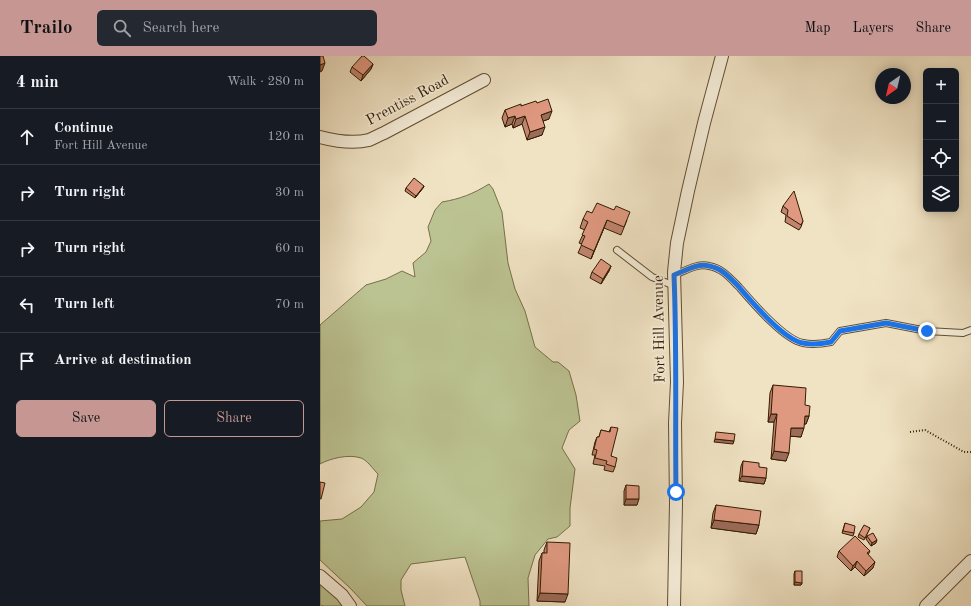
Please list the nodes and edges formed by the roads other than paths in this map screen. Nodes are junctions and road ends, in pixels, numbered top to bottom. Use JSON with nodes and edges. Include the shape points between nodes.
{"nodes":[{"id":1,"x":722,"y":56,"type":"edge"},
{"id":2,"x":484,"y":80,"type":"dead end"},
{"id":3,"x":320,"y":137,"type":"edge"},
{"id":4,"x":617,"y":250,"type":"dead end"},
{"id":5,"x":674,"y":281,"type":"junction"},
{"id":6,"x":971,"y":330,"type":"edge"},
{"id":7,"x":971,"y":561,"type":"edge"},
{"id":8,"x":320,"y":576,"type":"edge"},
{"id":9,"x":350,"y":606,"type":"edge"},
{"id":10,"x":674,"y":606,"type":"edge"},
{"id":11,"x":926,"y":606,"type":"edge"}],
"edges":[{"from":1,"to":5,"type":"street","name":"Fort Hill Avenue","via":[[704,122],[677,243]]},
{"from":2,"to":3,"type":"street","name":"Prentiss Road","via":[[368,140],[333,140]]},
{"from":4,"to":5,"type":"lane","via":[[652,277]]},
{"from":5,"to":6,"type":"lane","via":[[694,267],[708,266],[722,270],[765,316],[801,343],[831,342],[840,331],[886,323],[927,331],[963,333]]},
{"from":5,"to":10,"type":"street","name":"Fort Hill Avenue","via":[[677,382]]},
{"from":7,"to":11,"type":"street"},
{"from":8,"to":9,"type":"street","via":[[342,595]]}]}
